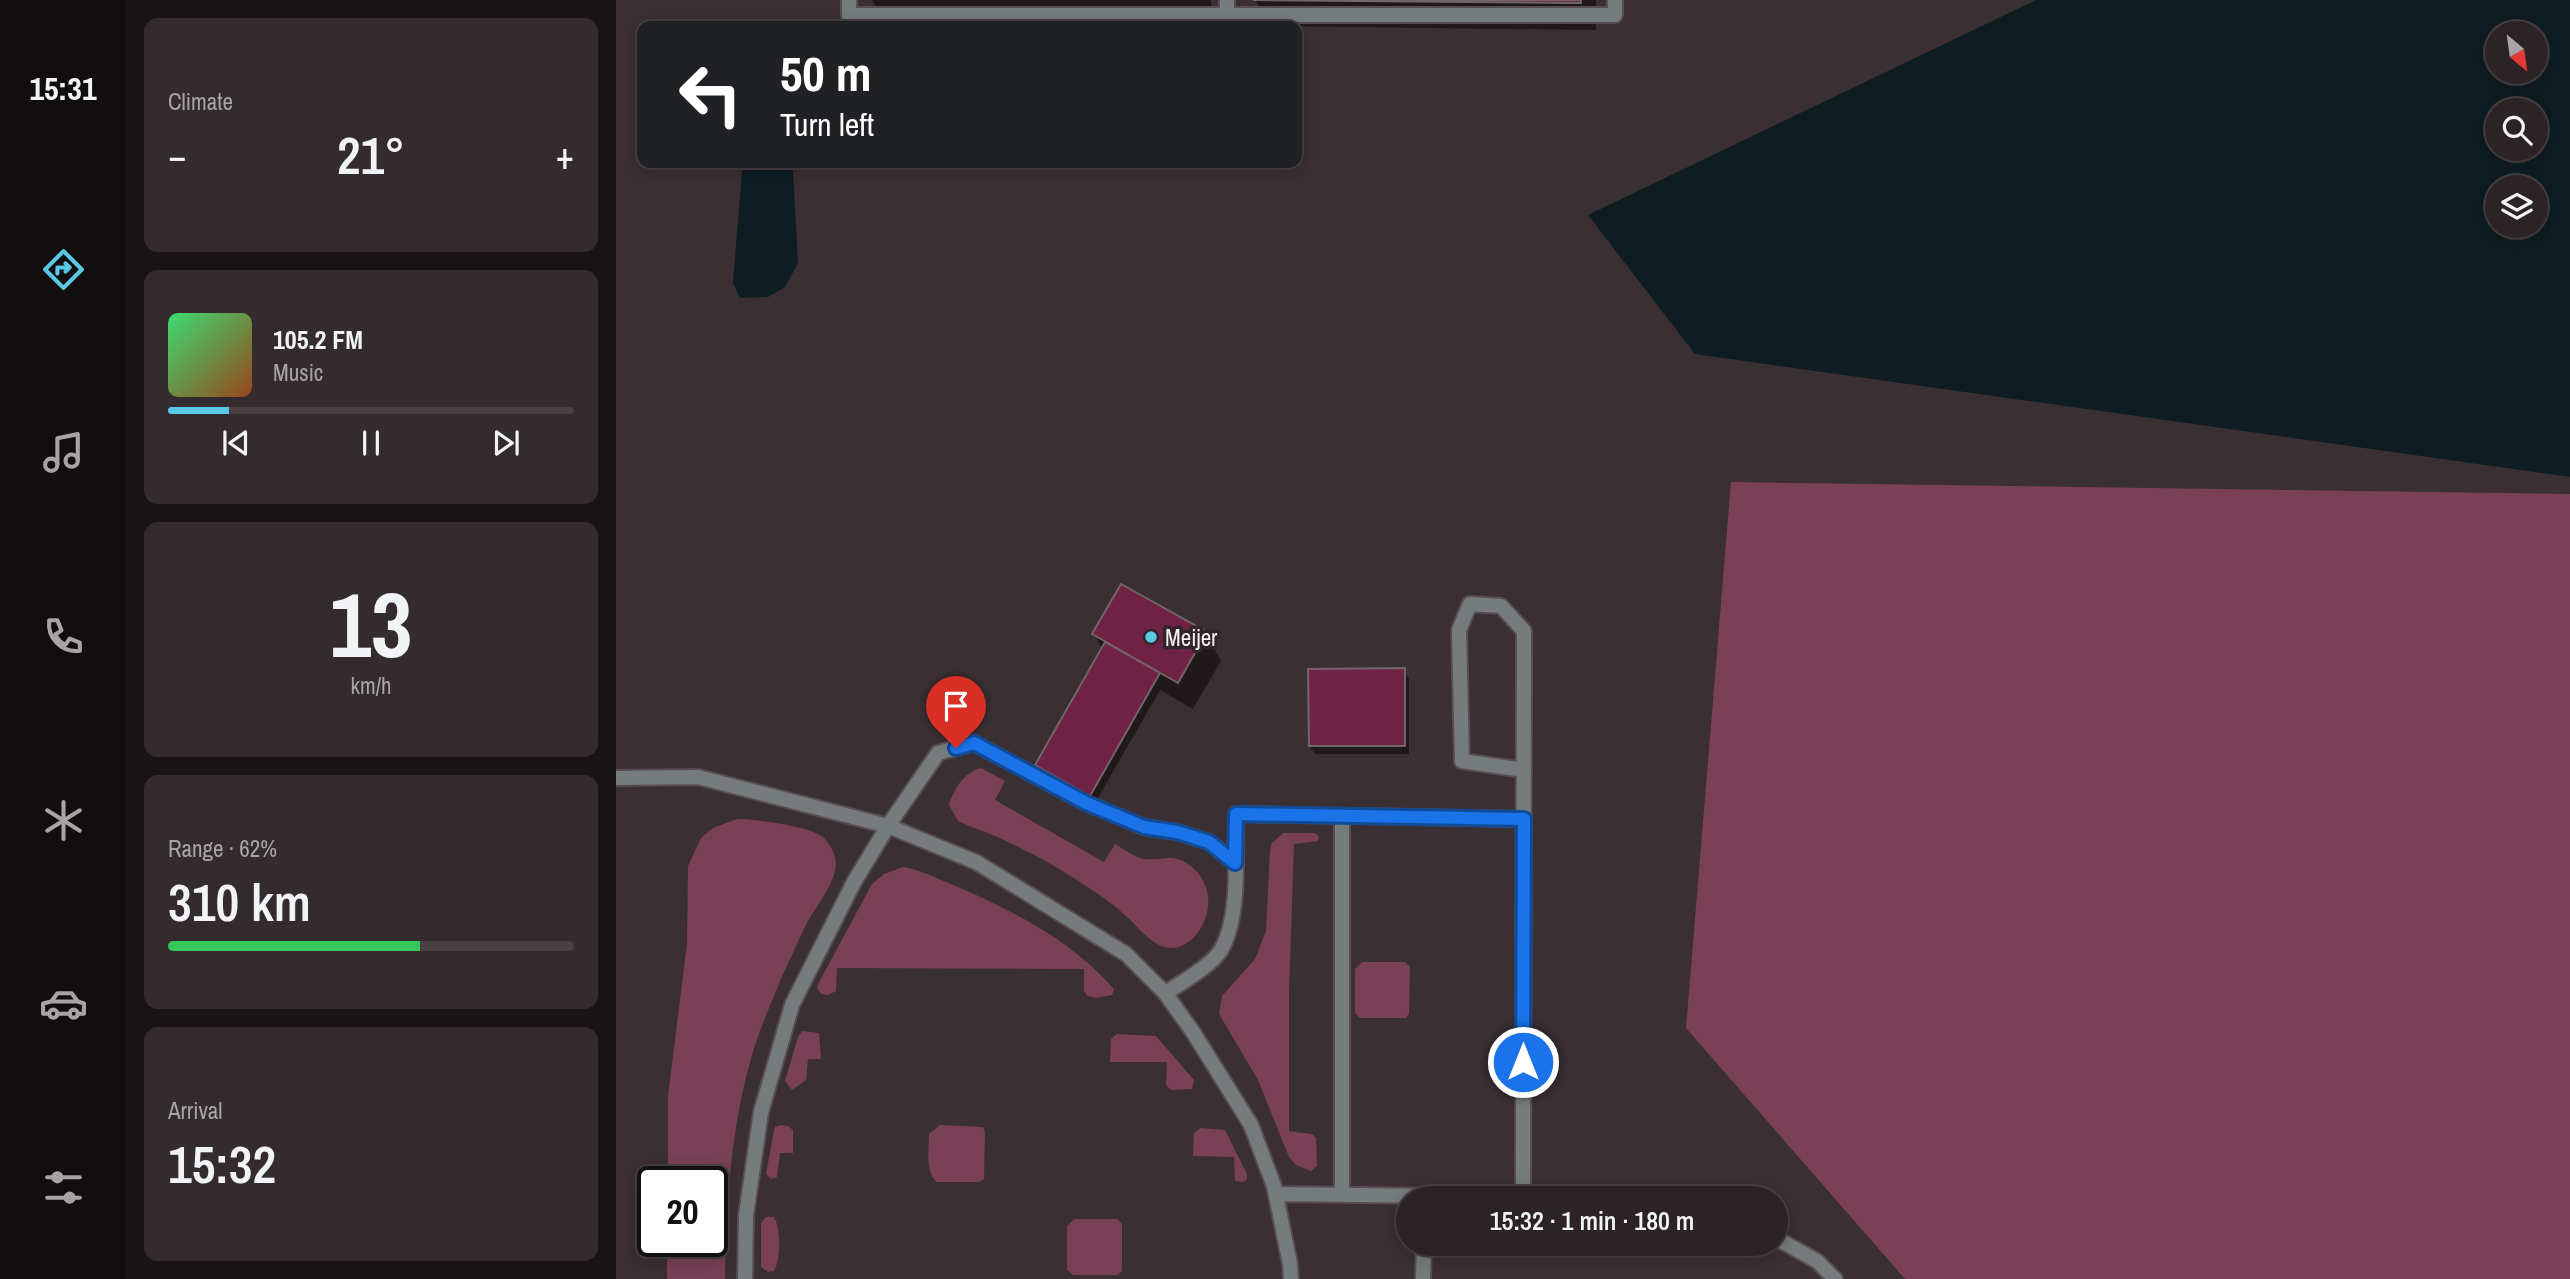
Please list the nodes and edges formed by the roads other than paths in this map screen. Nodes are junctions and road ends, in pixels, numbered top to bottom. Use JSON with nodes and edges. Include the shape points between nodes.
{"nodes":[{"id":1,"x":849,"y":0,"type":"edge"},
{"id":2,"x":1615,"y":0,"type":"edge"},
{"id":3,"x":1227,"y":7,"type":"edge"},
{"id":4,"x":1524,"y":769,"type":"junction"},
{"id":5,"x":616,"y":778,"type":"edge"},
{"id":6,"x":1342,"y":816,"type":"junction"},
{"id":7,"x":1524,"y":819,"type":"junction"},
{"id":8,"x":888,"y":826,"type":"junction"},
{"id":9,"x":1235,"y":863,"type":"junction"},
{"id":10,"x":1165,"y":993,"type":"junction"},
{"id":11,"x":1523,"y":1186,"type":"edge"},
{"id":12,"x":1276,"y":1195,"type":"junction"},
{"id":13,"x":1342,"y":1195,"type":"junction"},
{"id":14,"x":1396,"y":1196,"type":"edge"},
{"id":15,"x":1788,"y":1245,"type":"edge"},
{"id":16,"x":1424,"y":1256,"type":"edge"},
{"id":17,"x":745,"y":1279,"type":"edge"},
{"id":18,"x":1291,"y":1279,"type":"edge"},
{"id":19,"x":1423,"y":1279,"type":"edge"},
{"id":20,"x":1835,"y":1279,"type":"edge"}],
"edges":[{"from":1,"to":3,"type":"lane","via":[[849,15]]},
{"from":2,"to":3,"type":"lane","via":[[1615,15]]},
{"from":4,"to":4,"type":"lane","via":[[1524,631],[1501,606],[1470,604],[1459,630],[1462,761]]},
{"from":4,"to":7,"type":"lane"},
{"from":5,"to":8,"type":"lane","via":[[698,777]]},
{"from":6,"to":7,"type":"lane"},
{"from":6,"to":9,"type":"lane","via":[[1236,814]]},
{"from":6,"to":13,"type":"lane"},
{"from":7,"to":11,"type":"lane"},
{"from":8,"to":9,"type":"lane","via":[[938,753],[974,743],[1086,803],[1144,827],[1209,842]]},
{"from":8,"to":10,"type":"lane","via":[[976,862],[1126,954]]},
{"from":8,"to":17,"type":"lane","via":[[792,1005],[761,1112],[746,1215]]},
{"from":9,"to":10,"type":"lane","via":[[1233,914],[1221,951]]},
{"from":10,"to":12,"type":"lane","via":[[1215,1063],[1251,1125]]},
{"from":12,"to":13,"type":"lane"},
{"from":12,"to":18,"type":"lane"},
{"from":13,"to":14,"type":"lane"},
{"from":15,"to":20,"type":"lane","via":[[1817,1261]]},
{"from":16,"to":19,"type":"lane"}]}
